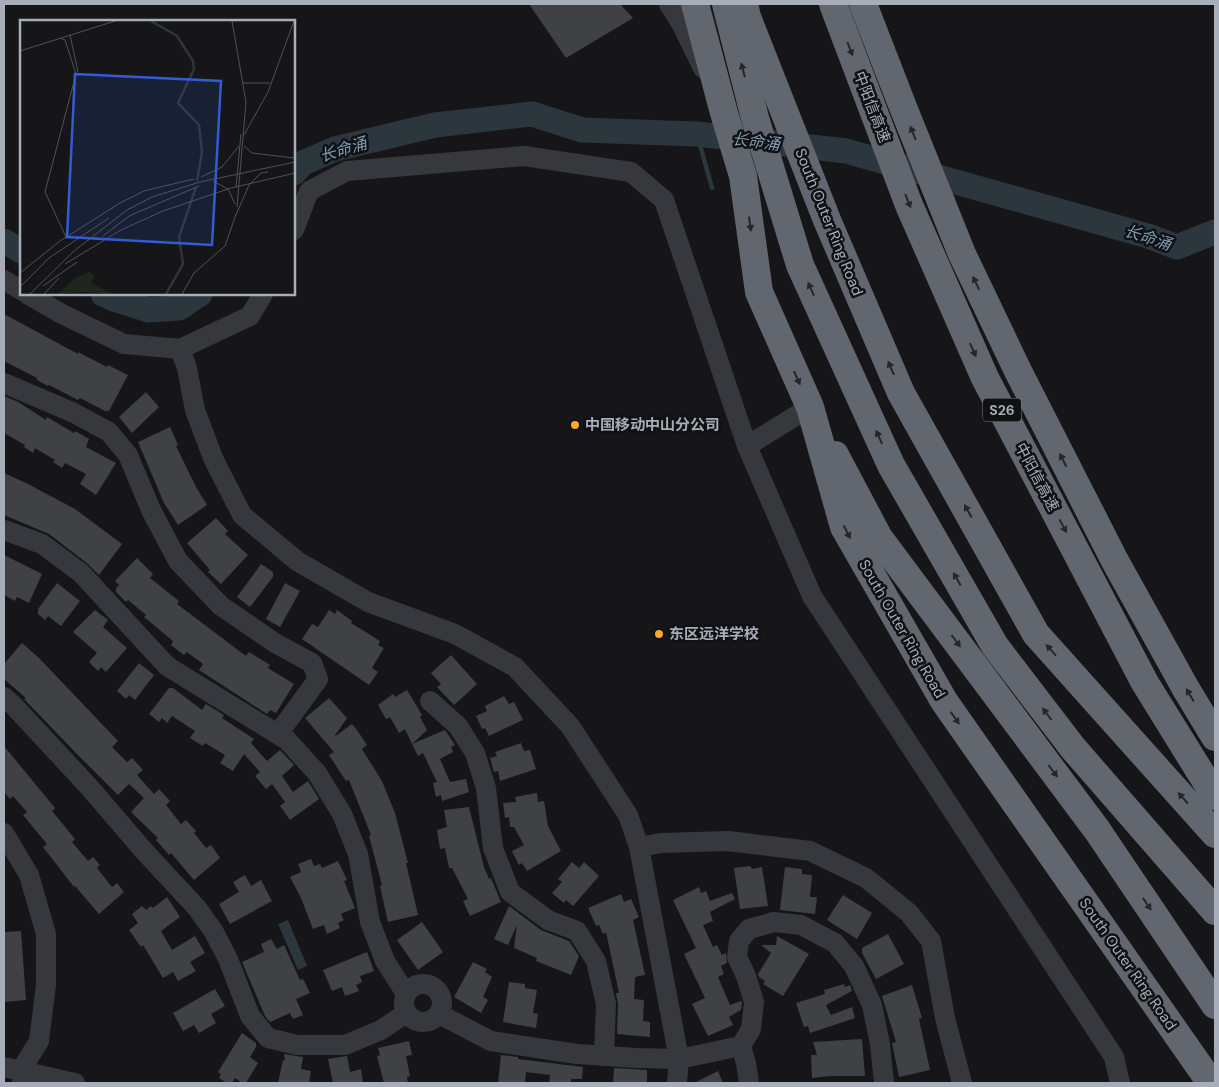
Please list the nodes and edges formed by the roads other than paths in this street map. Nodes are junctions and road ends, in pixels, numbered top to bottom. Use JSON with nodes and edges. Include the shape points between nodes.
{"nodes":[{"id":1,"x":668,"y":4,"type":"edge"},
{"id":2,"x":695,"y":4,"type":"edge"},
{"id":3,"x":833,"y":4,"type":"edge"},
{"id":4,"x":863,"y":4,"type":"edge"},
{"id":5,"x":742,"y":7,"type":"edge"},
{"id":6,"x":724,"y":113,"type":"junction"},
{"id":7,"x":295,"y":227,"type":"edge"},
{"id":8,"x":4,"y":280,"type":"edge"},
{"id":9,"x":20,"y":289,"type":"edge"},
{"id":10,"x":29,"y":295,"type":"edge"},
{"id":11,"x":262,"y":295,"type":"edge"},
{"id":12,"x":180,"y":349,"type":"junction"},
{"id":13,"x":4,"y":383,"type":"edge"},
{"id":14,"x":810,"y":407,"type":"junction"},
{"id":15,"x":748,"y":446,"type":"junction"},
{"id":16,"x":4,"y":530,"type":"edge"},
{"id":17,"x":4,"y":697,"type":"edge"},
{"id":18,"x":430,"y":701,"type":"dead end"},
{"id":19,"x":278,"y":734,"type":"junction"},
{"id":20,"x":1215,"y":737,"type":"edge"},
{"id":21,"x":1073,"y":748,"type":"junction"},
{"id":22,"x":1215,"y":796,"type":"edge"},
{"id":23,"x":4,"y":833,"type":"edge"},
{"id":24,"x":1215,"y":834,"type":"edge"},
{"id":25,"x":639,"y":847,"type":"junction"},
{"id":26,"x":1215,"y":888,"type":"edge"},
{"id":27,"x":1215,"y":911,"type":"edge"},
{"id":28,"x":406,"y":1004,"type":"junction"},
{"id":29,"x":1215,"y":1005,"type":"edge"},
{"id":30,"x":439,"y":1014,"type":"junction"},
{"id":31,"x":741,"y":1046,"type":"junction"},
{"id":32,"x":604,"y":1056,"type":"junction"},
{"id":33,"x":679,"y":1058,"type":"junction"},
{"id":34,"x":4,"y":1067,"type":"edge"},
{"id":35,"x":24,"y":1072,"type":"edge"},
{"id":36,"x":75,"y":1083,"type":"edge"},
{"id":37,"x":677,"y":1083,"type":"edge"},
{"id":38,"x":749,"y":1083,"type":"edge"},
{"id":39,"x":884,"y":1083,"type":"edge"},
{"id":40,"x":962,"y":1083,"type":"edge"},
{"id":41,"x":1120,"y":1083,"type":"edge"},
{"id":42,"x":1212,"y":1083,"type":"edge"}],
"edges":[{"from":1,"to":6,"type":"street","via":[[682,25]]},
{"from":2,"to":6,"type":"highway","name":"South Outer Ring Road"},
{"from":3,"to":22,"type":"highway","name":"中阳信高速","number":"S26","one_way":true,"via":[[909,204],[984,378],[1145,683]]},
{"from":20,"to":4,"type":"highway","name":"中阳信高速","number":"S26","one_way":true,"via":[[1115,561],[1018,371],[962,254]]},
{"from":21,"to":5,"type":"highway","name":"South Outer Ring Road","one_way":true,"via":[[995,646],[891,465],[800,265],[755,118]]},
{"from":24,"to":5,"type":"highway","name":"South Outer Ring Road","one_way":true,"via":[[1036,634],[901,393]]},
{"from":6,"to":14,"type":"highway","name":"South Outer Ring Road","one_way":true,"via":[[743,176],[759,292]]},
{"from":7,"to":15,"type":"street","via":[[309,191],[347,171],[524,156],[631,172],[664,200]]},
{"from":8,"to":9,"type":"street"},
{"from":10,"to":12,"type":"street","via":[[124,344]]},
{"from":11,"to":12,"type":"street","via":[[250,316]]},
{"from":12,"to":25,"type":"street","via":[[195,410],[213,458],[242,515],[297,561],[368,602],[455,634],[515,666],[570,726],[628,814]]},
{"from":13,"to":19,"type":"street","via":[[109,432],[128,455],[151,510],[178,561],[221,606],[275,643],[312,663],[318,679]]},
{"from":14,"to":15,"type":"street"},
{"from":14,"to":29,"type":"highway","one_way":true,"via":[[879,538],[1097,830]]},
{"from":14,"to":42,"type":"highway","name":"South Outer Ring Road","one_way":true,"via":[[844,527],[944,701]]},
{"from":15,"to":41,"type":"street","via":[[812,596],[1114,1057]]},
{"from":16,"to":19,"type":"street","via":[[42,544],[80,573],[167,666]]},
{"from":17,"to":28,"type":"street","via":[[197,908],[223,950],[250,1016],[268,1038],[297,1045],[345,1045],[381,1030]]},
{"from":18,"to":32,"type":"street","via":[[458,726],[475,753],[486,788],[493,848],[510,892],[548,920],[577,931],[596,962],[606,1004]]},
{"from":19,"to":28,"type":"street","via":[[317,773],[342,814],[358,854],[370,922]]},
{"from":21,"to":26,"type":"highway"},
{"from":21,"to":27,"type":"highway","name":"South Outer Ring Road"},
{"from":23,"to":35,"type":"street","via":[[29,875],[46,934],[46,985],[39,1041]]},
{"from":25,"to":33,"type":"street"},
{"from":25,"to":40,"type":"street","via":[[661,843],[728,841],[810,851],[866,878],[908,913],[931,941],[945,1018]]},
{"from":28,"to":30,"type":"street","via":[[416,1021],[434,1019]]},
{"from":28,"to":30,"type":"street","via":[[415,985],[433,987],[442,1002]]},
{"from":30,"to":32,"type":"street","via":[[491,1041]]},
{"from":31,"to":33,"type":"street"},
{"from":31,"to":38,"type":"street"},
{"from":31,"to":39,"type":"street","via":[[750,1029],[754,1002],[737,957],[739,941],[749,929],[774,922],[800,925],[835,943],[854,966],[872,1005]]},
{"from":32,"to":33,"type":"street"},
{"from":33,"to":37,"type":"street"},
{"from":34,"to":35,"type":"street"},
{"from":35,"to":36,"type":"street"}]}
